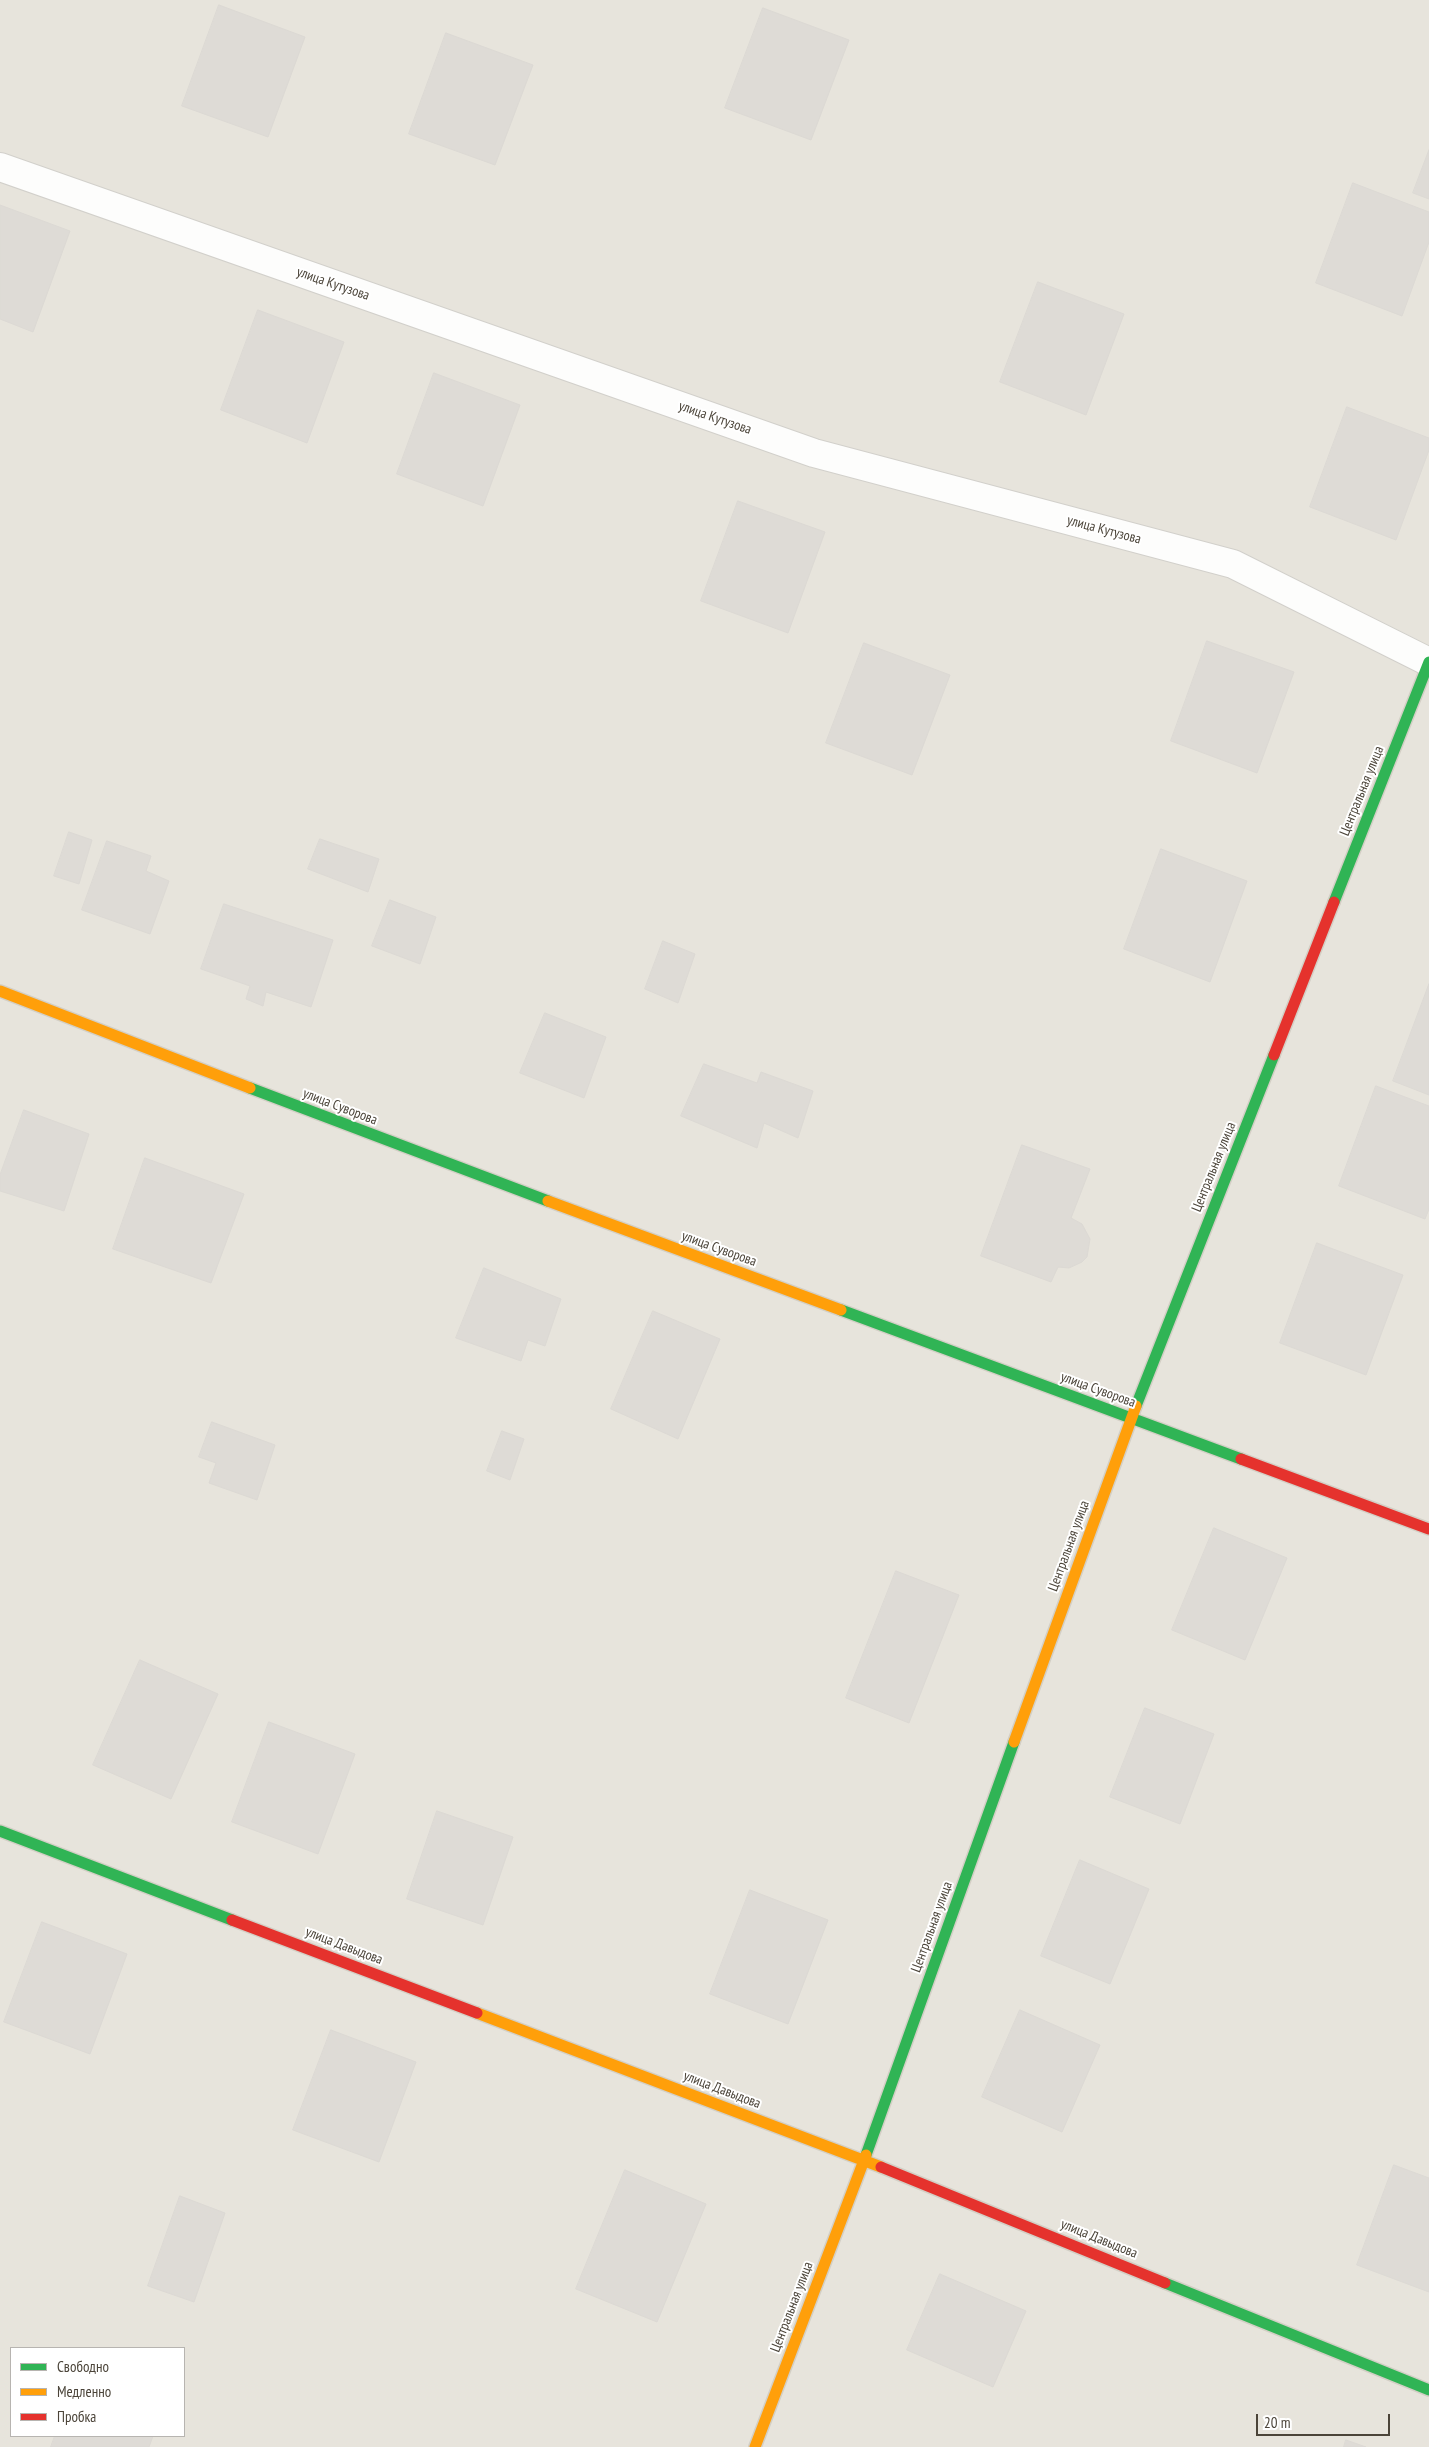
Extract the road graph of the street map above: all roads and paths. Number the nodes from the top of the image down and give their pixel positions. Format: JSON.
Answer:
{"nodes":[{"id":1,"x":0,"y":167,"type":"edge"},
{"id":2,"x":1429,"y":662,"type":"edge"},
{"id":3,"x":0,"y":991,"type":"edge"},
{"id":4,"x":1131,"y":1418,"type":"junction"},
{"id":5,"x":1429,"y":1529,"type":"edge"},
{"id":6,"x":0,"y":1831,"type":"edge"},
{"id":7,"x":864,"y":2160,"type":"junction"},
{"id":8,"x":1429,"y":2390,"type":"edge"},
{"id":9,"x":755,"y":2447,"type":"edge"}],
"edges":[{"from":1,"to":2,"type":"street","name":"улица Кутузова"},
{"from":2,"to":4,"type":"street","name":"Центральная улица"},
{"from":3,"to":4,"type":"street","name":"улица Суворова"},
{"from":4,"to":5,"type":"street","name":"улица Суворова"},
{"from":4,"to":7,"type":"street","name":"Центральная улица"},
{"from":6,"to":7,"type":"street","name":"улица Давыдова"},
{"from":7,"to":8,"type":"street","name":"улица Давыдова"},
{"from":7,"to":9,"type":"street","name":"Центральная улица"}]}
